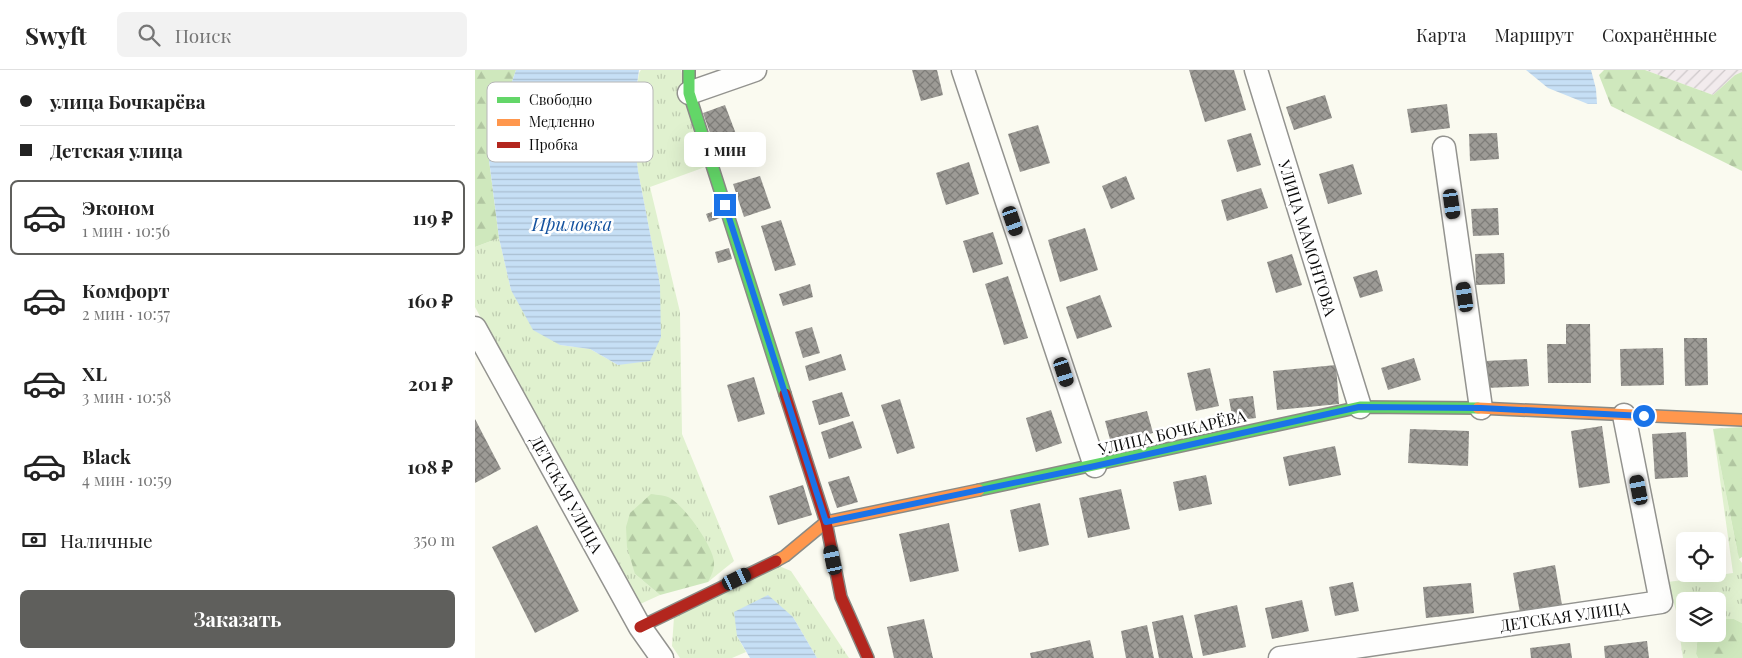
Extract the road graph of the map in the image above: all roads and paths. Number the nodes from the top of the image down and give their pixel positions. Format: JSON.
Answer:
{"nodes":[{"id":1,"x":689,"y":70,"type":"edge"},
{"id":2,"x":755,"y":70,"type":"edge"},
{"id":3,"x":963,"y":70,"type":"edge"},
{"id":4,"x":1256,"y":70,"type":"edge"},
{"id":5,"x":689,"y":93,"type":"junction"},
{"id":6,"x":1444,"y":148,"type":"dead end"},
{"id":7,"x":475,"y":328,"type":"edge"},
{"id":8,"x":1359,"y":407,"type":"junction"},
{"id":9,"x":1481,"y":408,"type":"junction"},
{"id":10,"x":1624,"y":415,"type":"junction"},
{"id":11,"x":1742,"y":420,"type":"edge"},
{"id":12,"x":1095,"y":466,"type":"junction"},
{"id":13,"x":826,"y":522,"type":"junction"},
{"id":14,"x":641,"y":626,"type":"junction"},
{"id":15,"x":662,"y":658,"type":"edge"},
{"id":16,"x":868,"y":658,"type":"edge"},
{"id":17,"x":1280,"y":658,"type":"edge"}],
"edges":[{"from":1,"to":5,"type":"street"},
{"from":2,"to":5,"type":"street"},
{"from":3,"to":12,"type":"street"},
{"from":4,"to":8,"type":"street","name":"УЛИЦА МАМОНТОВА"},
{"from":5,"to":13,"type":"street"},
{"from":6,"to":9,"type":"street"},
{"from":7,"to":14,"type":"street","name":"ДЕТСКАЯ УЛИЦА"},
{"from":8,"to":9,"type":"street","name":"УЛИЦА БОЧКАРЁВА"},
{"from":8,"to":12,"type":"street","name":"УЛИЦА БОЧКАРЁВА"},
{"from":9,"to":10,"type":"street","name":"УЛИЦА БОЧКАРЁВА"},
{"from":10,"to":11,"type":"street","name":"УЛИЦА БОЧКАРЁВА"},
{"from":10,"to":17,"type":"street","name":"ДЕТСКАЯ УЛИЦА"},
{"from":12,"to":13,"type":"street","name":"УЛИЦА БОЧКАРЁВА"},
{"from":13,"to":14,"type":"street","name":"УЛИЦА БОЧКАРЁВА"},
{"from":13,"to":16,"type":"street"},
{"from":14,"to":15,"type":"street","name":"ДЕТСКАЯ УЛИЦА"}]}
